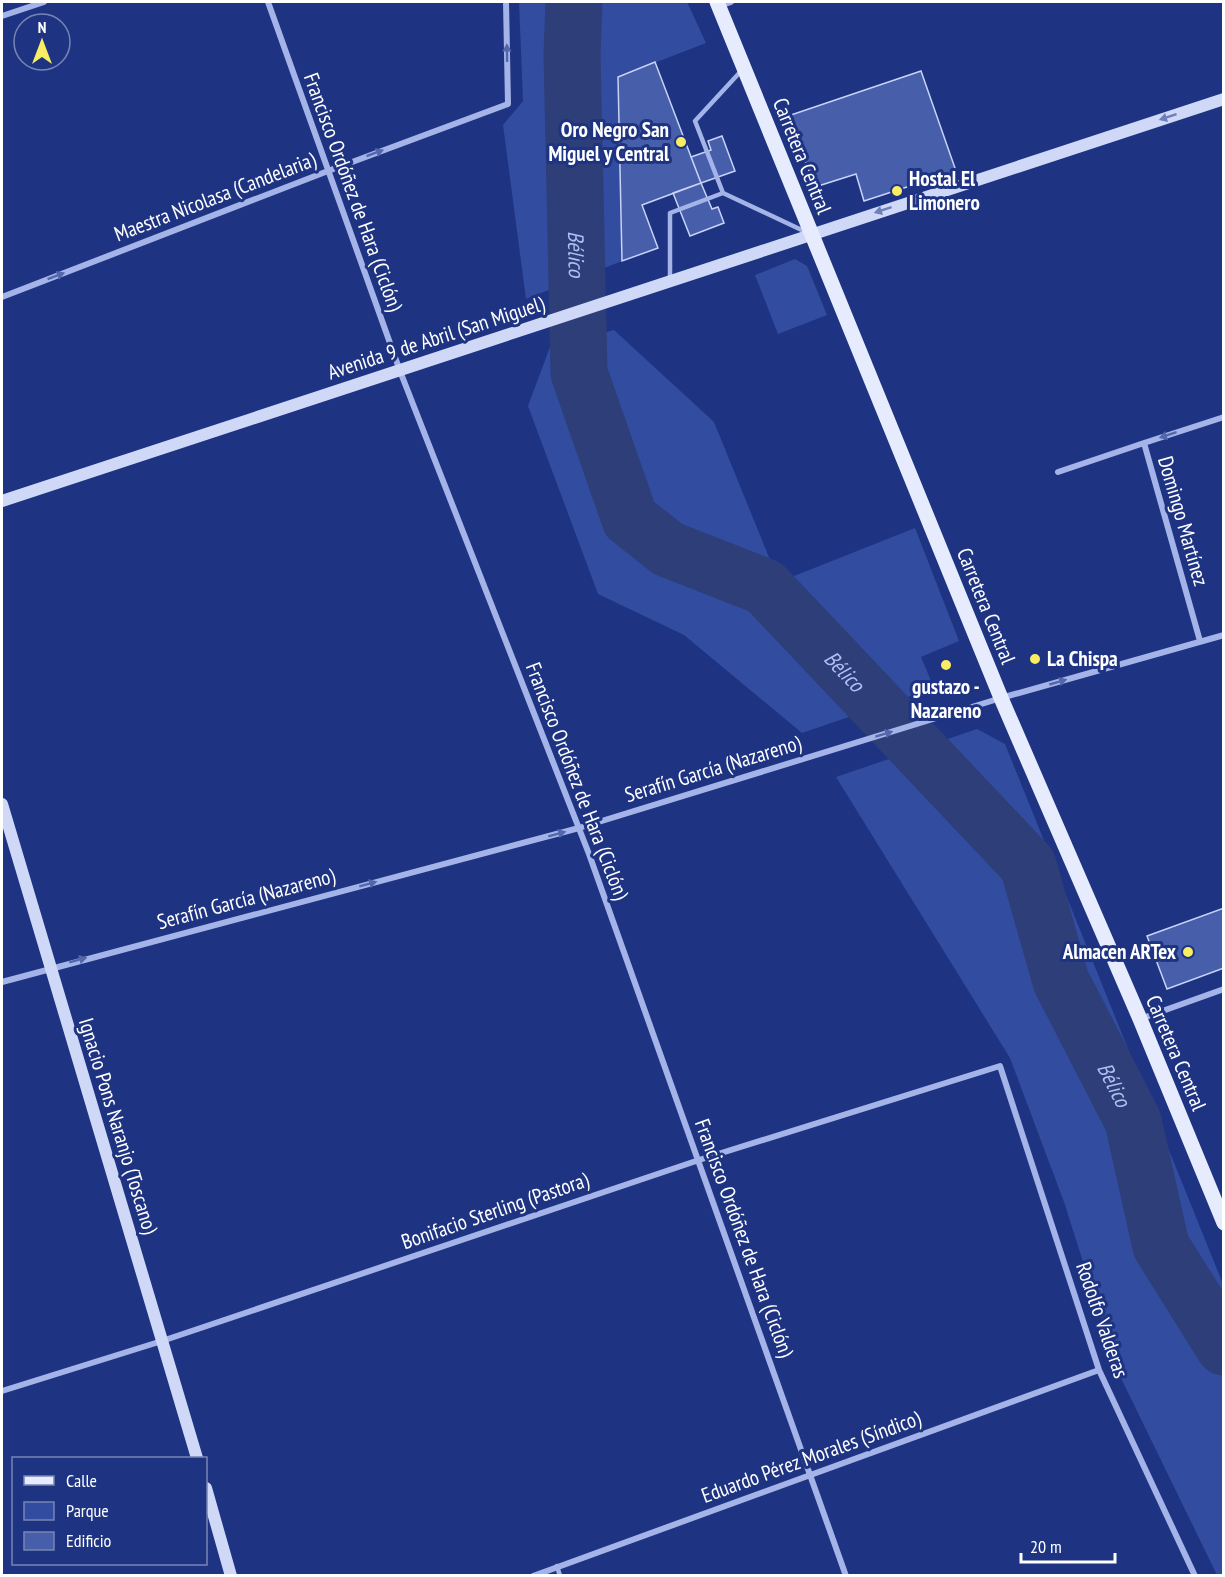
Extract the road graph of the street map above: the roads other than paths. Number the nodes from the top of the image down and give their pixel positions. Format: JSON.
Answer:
{"nodes":[{"id":1,"x":44,"y":2,"type":"edge"},
{"id":2,"x":268,"y":2,"type":"edge"},
{"id":3,"x":506,"y":2,"type":"edge"},
{"id":4,"x":722,"y":3,"type":"edge"},
{"id":5,"x":2,"y":16,"type":"edge"},
{"id":6,"x":744,"y":68,"type":"junction"},
{"id":7,"x":1224,"y":99,"type":"edge"},
{"id":8,"x":328,"y":171,"type":"junction"},
{"id":9,"x":723,"y":193,"type":"junction"},
{"id":10,"x":810,"y":234,"type":"junction"},
{"id":11,"x":670,"y":281,"type":"junction"},
{"id":12,"x":2,"y":297,"type":"edge"},
{"id":13,"x":400,"y":371,"type":"junction"},
{"id":14,"x":1224,"y":417,"type":"edge"},
{"id":15,"x":1144,"y":443,"type":"junction"},
{"id":16,"x":1058,"y":472,"type":"dead end"},
{"id":17,"x":2,"y":501,"type":"edge"},
{"id":18,"x":1224,"y":635,"type":"edge"},
{"id":19,"x":1200,"y":641,"type":"junction"},
{"id":20,"x":1001,"y":698,"type":"junction"},
{"id":21,"x":2,"y":804,"type":"edge"},
{"id":22,"x":579,"y":828,"type":"junction"},
{"id":23,"x":50,"y":967,"type":"junction"},
{"id":24,"x":2,"y":982,"type":"edge"},
{"id":25,"x":1224,"y":989,"type":"edge"},
{"id":26,"x":1140,"y":1019,"type":"junction"},
{"id":27,"x":1000,"y":1066,"type":"joint"},
{"id":28,"x":699,"y":1160,"type":"junction"},
{"id":29,"x":1224,"y":1223,"type":"edge"},
{"id":30,"x":162,"y":1341,"type":"junction"},
{"id":31,"x":1100,"y":1370,"type":"junction"},
{"id":32,"x":2,"y":1391,"type":"edge"},
{"id":33,"x":197,"y":1457,"type":"edge"},
{"id":34,"x":811,"y":1474,"type":"junction"},
{"id":35,"x":207,"y":1491,"type":"edge"},
{"id":36,"x":557,"y":1566,"type":"junction"},
{"id":37,"x":231,"y":1575,"type":"edge"},
{"id":38,"x":533,"y":1575,"type":"edge"},
{"id":39,"x":560,"y":1575,"type":"edge"},
{"id":40,"x":846,"y":1575,"type":"edge"},
{"id":41,"x":1195,"y":1575,"type":"edge"}],
"edges":[{"from":1,"to":5,"type":"street"},
{"from":2,"to":8,"type":"street","name":"Francisco Ordóñez de Hara (Ciclón)"},
{"from":8,"to":3,"type":"street","name":"Maestra Nicolasa (Candelaria)","one_way":true},
{"from":4,"to":6,"type":"main road","name":"Carretera Central"},
{"from":6,"to":9,"type":"lane"},
{"from":6,"to":10,"type":"main road","name":"Carretera Central"},
{"from":7,"to":10,"type":"street","name":"Avenida 9 de Abril (San Miguel)","one_way":true},
{"from":12,"to":8,"type":"street","name":"Maestra Nicolasa (Candelaria)","one_way":true},
{"from":8,"to":13,"type":"street","name":"Francisco Ordóñez de Hara (Ciclón)"},
{"from":9,"to":10,"type":"lane"},
{"from":9,"to":11,"type":"lane"},
{"from":10,"to":11,"type":"street","name":"Avenida 9 de Abril (San Miguel)"},
{"from":10,"to":20,"type":"main road","name":"Carretera Central"},
{"from":11,"to":13,"type":"street","name":"Avenida 9 de Abril (San Miguel)"},
{"from":13,"to":17,"type":"street","name":"Avenida 9 de Abril (San Miguel)"},
{"from":13,"to":22,"type":"street","name":"Francisco Ordóñez de Hara (Ciclón)"},
{"from":14,"to":15,"type":"street","name":"Domingo Martínez","one_way":true},
{"from":15,"to":16,"type":"street","name":"Domingo Martínez"},
{"from":15,"to":19,"type":"street","name":"Domingo Martínez"},
{"from":18,"to":19,"type":"street","name":"Serafín García (Nazareno)"},
{"from":20,"to":19,"type":"street","name":"Serafín García (Nazareno)","one_way":true},
{"from":22,"to":20,"type":"street","name":"Serafín García (Nazareno)","one_way":true},
{"from":20,"to":26,"type":"main road","name":"Carretera Central"},
{"from":21,"to":23,"type":"street","name":"Ignacio Pons Naranjo (Toscano)"},
{"from":23,"to":22,"type":"street","name":"Serafín García (Nazareno)","one_way":true},
{"from":22,"to":28,"type":"street","name":"Francisco Ordóñez de Hara (Ciclón)"},
{"from":23,"to":24,"type":"street","name":"Serafín García (Nazareno)"},
{"from":23,"to":30,"type":"street","name":"Ignacio Pons Naranjo (Toscano)"},
{"from":25,"to":26,"type":"street"},
{"from":26,"to":29,"type":"main road","name":"Carretera Central"},
{"from":27,"to":28,"type":"street","name":"Bonifacio Sterling (Pastora)"},
{"from":27,"to":31,"type":"street","name":"Rodolfo Valderas"},
{"from":28,"to":30,"type":"street","name":"Bonifacio Sterling (Pastora)"},
{"from":28,"to":34,"type":"street","name":"Francisco Ordóñez de Hara (Ciclón)"},
{"from":30,"to":32,"type":"street","name":"Bonifacio Sterling (Pastora)"},
{"from":30,"to":33,"type":"street","name":"Ignacio Pons Naranjo (Toscano)"},
{"from":31,"to":34,"type":"street","name":"Eduardo Pérez Morales (Síndico)"},
{"from":31,"to":41,"type":"street","name":"Rodolfo Valderas"},
{"from":34,"to":36,"type":"street","name":"Eduardo Pérez Morales (Síndico)"},
{"from":34,"to":40,"type":"street","name":"Francisco Ordóñez de Hara (Ciclón)"},
{"from":35,"to":37,"type":"street"},
{"from":36,"to":38,"type":"street","name":"Eduardo Pérez Morales (Síndico)"},
{"from":36,"to":39,"type":"lane"}]}
